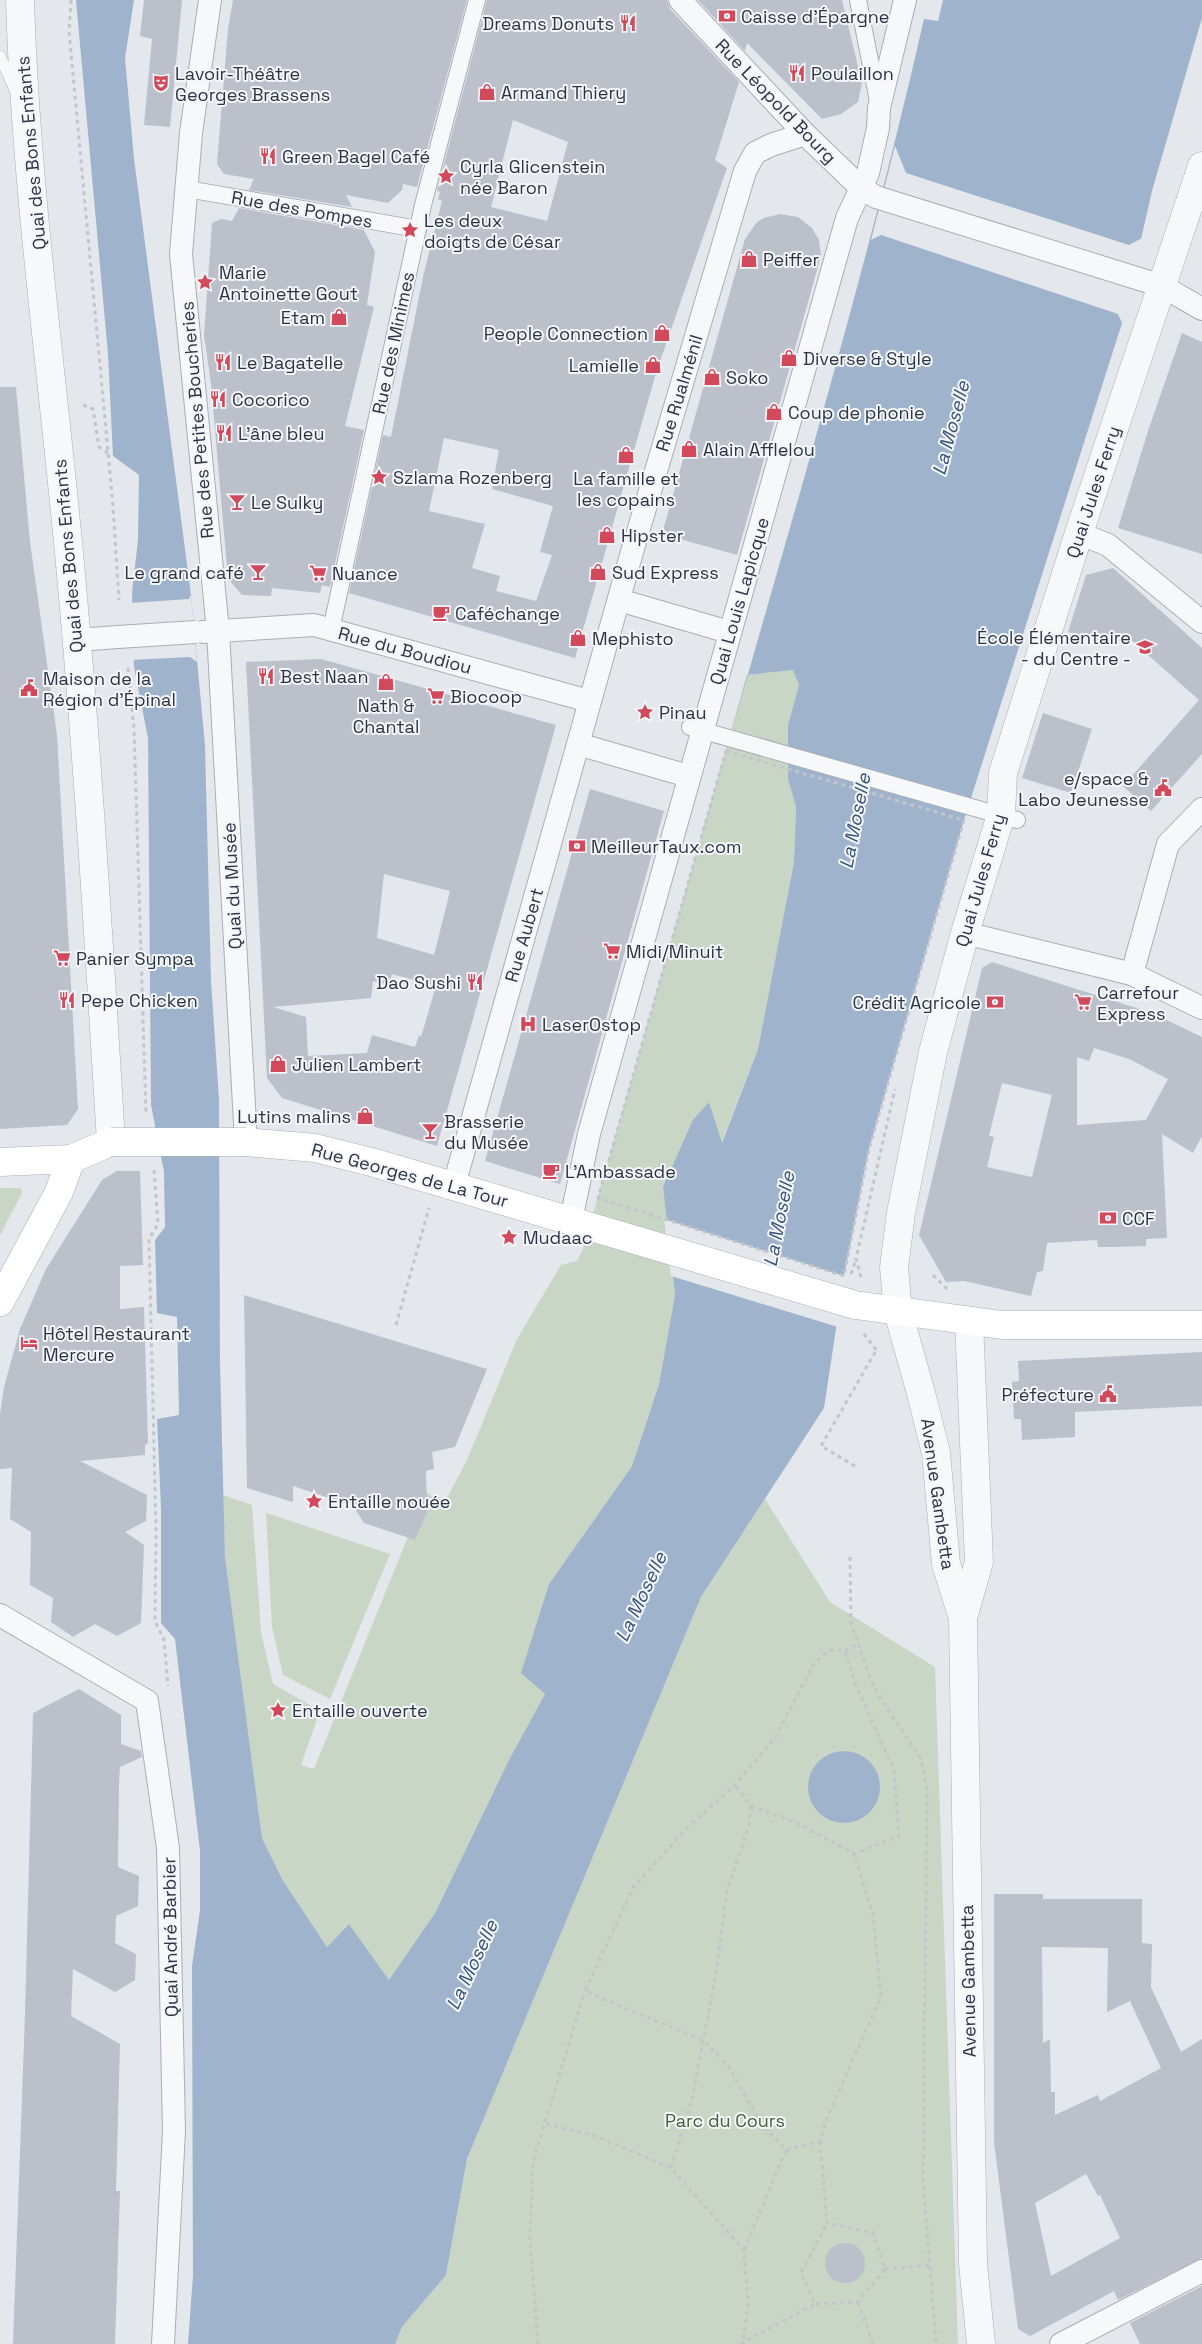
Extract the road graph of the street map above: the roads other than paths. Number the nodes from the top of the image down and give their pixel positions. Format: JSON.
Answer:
{"nodes":[{"id":1,"x":20,"y":0,"type":"edge"},
{"id":2,"x":210,"y":0,"type":"edge"},
{"id":3,"x":477,"y":0,"type":"edge"},
{"id":4,"x":680,"y":0,"type":"edge"},
{"id":5,"x":858,"y":0,"type":"edge"},
{"id":6,"x":905,"y":0,"type":"edge"},
{"id":7,"x":0,"y":56,"type":"edge"},
{"id":8,"x":879,"y":108,"type":"junction"},
{"id":9,"x":25,"y":113,"type":"junction"},
{"id":10,"x":805,"y":134,"type":"junction"},
{"id":11,"x":1202,"y":166,"type":"edge"},
{"id":12,"x":187,"y":189,"type":"junction"},
{"id":13,"x":869,"y":192,"type":"junction"},
{"id":14,"x":418,"y":229,"type":"junction"},
{"id":15,"x":1162,"y":286,"type":"junction"},
{"id":16,"x":1202,"y":309,"type":"edge"},
{"id":17,"x":1078,"y":533,"type":"junction"},
{"id":18,"x":619,"y":600,"type":"junction"},
{"id":19,"x":1202,"y":622,"type":"edge"},
{"id":20,"x":331,"y":630,"type":"junction"},
{"id":21,"x":207,"y":632,"type":"junction"},
{"id":22,"x":729,"y":632,"type":"junction"},
{"id":23,"x":77,"y":640,"type":"junction"},
{"id":24,"x":591,"y":694,"type":"junction"},
{"id":25,"x":696,"y":729,"type":"junction"},
{"id":26,"x":578,"y":744,"type":"junction"},
{"id":27,"x":688,"y":776,"type":"junction"},
{"id":28,"x":1202,"y":809,"type":"edge"},
{"id":29,"x":1009,"y":817,"type":"junction"},
{"id":30,"x":965,"y":932,"type":"junction"},
{"id":31,"x":1132,"y":974,"type":"junction"},
{"id":32,"x":1202,"y":1008,"type":"edge"},
{"id":33,"x":111,"y":1142,"type":"junction"},
{"id":34,"x":246,"y":1142,"type":"junction"},
{"id":35,"x":71,"y":1159,"type":"junction"},
{"id":36,"x":0,"y":1162,"type":"edge"},
{"id":37,"x":445,"y":1182,"type":"junction"},
{"id":38,"x":571,"y":1220,"type":"junction"},
{"id":39,"x":0,"y":1302,"type":"edge"},
{"id":40,"x":898,"y":1312,"type":"junction"},
{"id":41,"x":969,"y":1322,"type":"junction"},
{"id":42,"x":1202,"y":1325,"type":"edge"},
{"id":43,"x":0,"y":1615,"type":"edge"},
{"id":44,"x":963,"y":1618,"type":"junction"},
{"id":45,"x":1202,"y":2271,"type":"edge"},
{"id":46,"x":163,"y":2344,"type":"edge"},
{"id":47,"x":981,"y":2344,"type":"edge"},
{"id":48,"x":1061,"y":2344,"type":"edge"}],
"edges":[{"from":1,"to":9,"type":"street","name":"Quai des Bons Enfants"},
{"from":2,"to":12,"type":"street","name":"Rue des Petites Boucheries"},
{"from":3,"to":14,"type":"street","name":"Rue des Minimes"},
{"from":4,"to":10,"type":"street","name":"Rue Léopold Bourg"},
{"from":5,"to":8,"type":"street"},
{"from":6,"to":8,"type":"street","name":"Quai Louis Lapicque"},
{"from":7,"to":9,"type":"lane"},
{"from":8,"to":13,"type":"street","name":"Quai Louis Lapicque"},
{"from":9,"to":23,"type":"street","name":"Quai des Bons Enfants"},
{"from":10,"to":13,"type":"street","name":"Rue Léopold Bourg"},
{"from":10,"to":18,"type":"street","name":"Rue Rualménil"},
{"from":11,"to":15,"type":"street","name":"Quai Jules Ferry"},
{"from":12,"to":14,"type":"street","name":"Rue des Pompes"},
{"from":12,"to":21,"type":"street","name":"Rue des Petites Boucheries"},
{"from":13,"to":15,"type":"street"},
{"from":13,"to":22,"type":"street","name":"Quai Louis Lapicque"},
{"from":14,"to":20,"type":"street","name":"Rue des Minimes"},
{"from":15,"to":16,"type":"street"},
{"from":15,"to":17,"type":"street","name":"Quai Jules Ferry"},
{"from":17,"to":19,"type":"street"},
{"from":17,"to":29,"type":"street","name":"Quai Jules Ferry"},
{"from":18,"to":22,"type":"street"},
{"from":18,"to":24,"type":"street","name":"Rue Rualménil"},
{"from":20,"to":21,"type":"street","name":"Rue du Boudiou"},
{"from":20,"to":24,"type":"street","name":"Rue du Boudiou"},
{"from":21,"to":23,"type":"street","name":"Rue du Boudiou","bridge":true},
{"from":21,"to":34,"type":"street","name":"Quai du Musée"},
{"from":22,"to":25,"type":"street","name":"Quai Louis Lapicque"},
{"from":23,"to":33,"type":"street","name":"Quai des Bons Enfants"},
{"from":24,"to":26,"type":"street","name":"Rue Aubert"},
{"from":25,"to":27,"type":"street","name":"Quai Louis Lapicque"},
{"from":25,"to":29,"type":"street"},
{"from":26,"to":27,"type":"street"},
{"from":26,"to":37,"type":"street","name":"Rue Aubert"},
{"from":27,"to":38,"type":"street","name":"Quai Louis Lapicque"},
{"from":28,"to":31,"type":"street"},
{"from":29,"to":30,"type":"street","name":"Quai Jules Ferry"},
{"from":30,"to":31,"type":"street"},
{"from":30,"to":40,"type":"street","name":"Quai Jules Ferry"},
{"from":31,"to":32,"type":"street"},
{"from":33,"to":34,"type":"main road","name":"Rue Georges de La Tour","bridge":true},
{"from":33,"to":35,"type":"main road"},
{"from":34,"to":37,"type":"main road","name":"Rue Georges de La Tour"},
{"from":35,"to":36,"type":"main road"},
{"from":35,"to":39,"type":"main road"},
{"from":37,"to":38,"type":"main road","name":"Rue Georges de La Tour"},
{"from":38,"to":40,"type":"main road","name":"Rue Georges de La Tour"},
{"from":40,"to":41,"type":"main road","name":"Rue Georges de La Tour"},
{"from":40,"to":44,"type":"street","name":"Avenue Gambetta"},
{"from":41,"to":42,"type":"main road","name":"Rue Georges de La Tour"},
{"from":41,"to":44,"type":"street","name":"Avenue Gambetta"},
{"from":43,"to":46,"type":"street","name":"Quai André Barbier"},
{"from":44,"to":47,"type":"street","name":"Avenue Gambetta"},
{"from":45,"to":48,"type":"street"}]}
